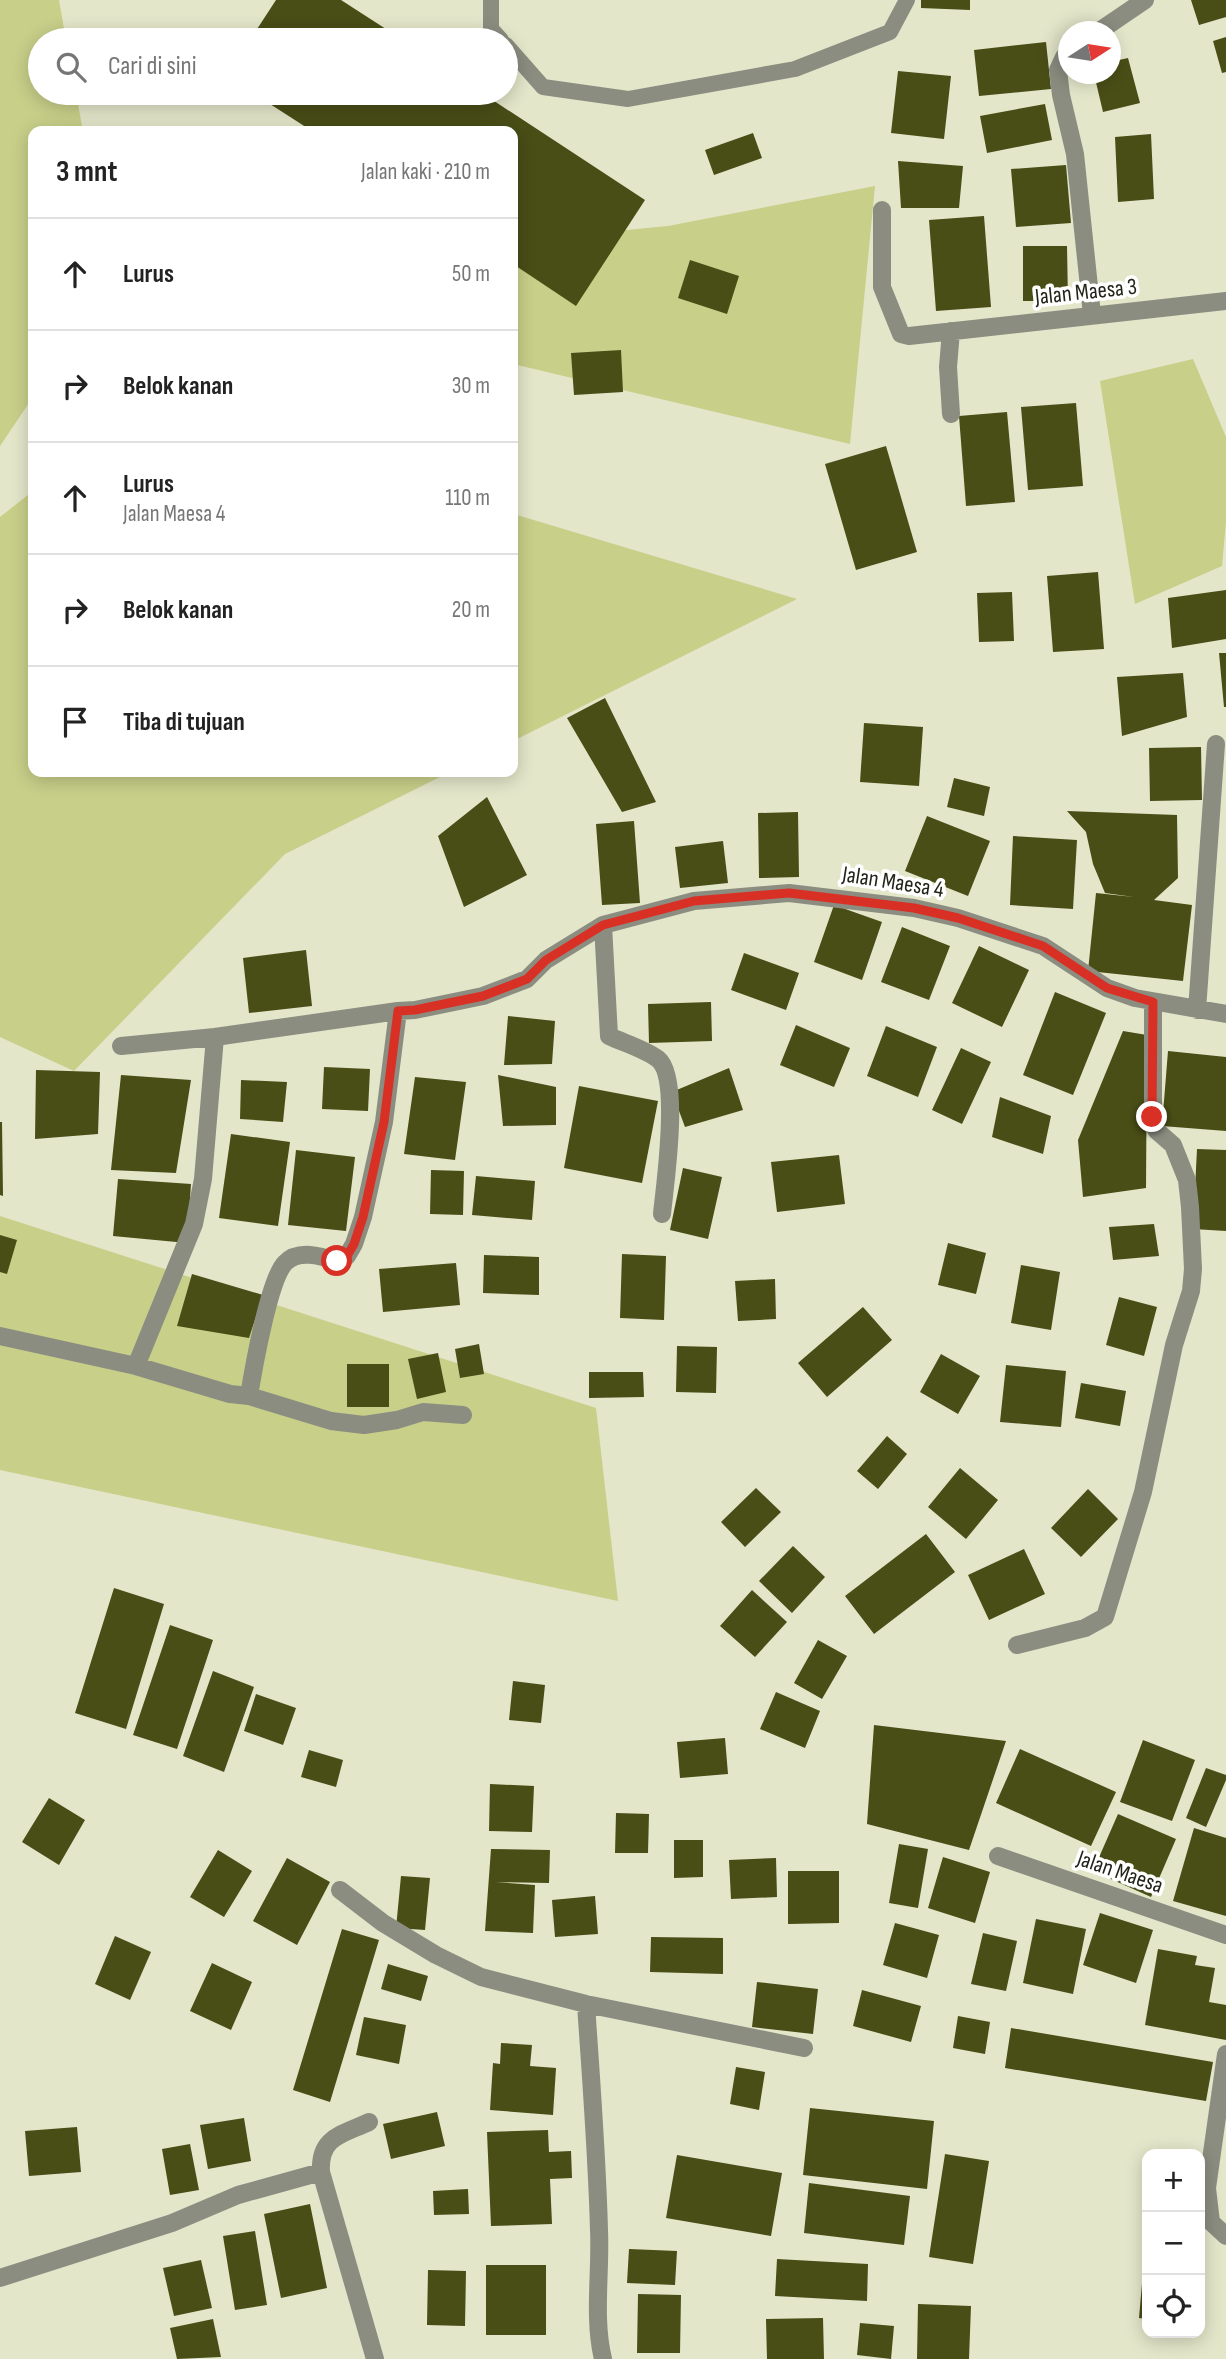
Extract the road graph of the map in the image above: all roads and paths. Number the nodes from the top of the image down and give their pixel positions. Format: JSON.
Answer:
{"nodes":[{"id":1,"x":491,"y":0,"type":"edge"},
{"id":2,"x":907,"y":0,"type":"edge"},
{"id":3,"x":1145,"y":0,"type":"edge"},
{"id":4,"x":1114,"y":21,"type":"edge"},
{"id":5,"x":491,"y":28,"type":"edge"},
{"id":6,"x":518,"y":59,"type":"edge"},
{"id":7,"x":1060,"y":84,"type":"edge"},
{"id":8,"x":882,"y":210,"type":"dead end"},
{"id":9,"x":1226,"y":301,"type":"edge"},
{"id":10,"x":1093,"y":315,"type":"junction"},
{"id":11,"x":951,"y":331,"type":"junction"},
{"id":12,"x":951,"y":414,"type":"dead end"},
{"id":13,"x":1216,"y":744,"type":"dead end"},
{"id":14,"x":603,"y":925,"type":"junction"},
{"id":15,"x":1153,"y":1002,"type":"junction"},
{"id":16,"x":1197,"y":1010,"type":"junction"},
{"id":17,"x":398,"y":1011,"type":"junction"},
{"id":18,"x":1226,"y":1014,"type":"edge"},
{"id":19,"x":215,"y":1037,"type":"junction"},
{"id":20,"x":121,"y":1046,"type":"dead end"},
{"id":21,"x":662,"y":1214,"type":"dead end"},
{"id":22,"x":0,"y":1336,"type":"edge"},
{"id":23,"x":136,"y":1366,"type":"junction"},
{"id":24,"x":249,"y":1396,"type":"junction"},
{"id":25,"x":463,"y":1415,"type":"dead end"},
{"id":26,"x":1017,"y":1645,"type":"dead end"},
{"id":27,"x":998,"y":1856,"type":"dead end"},
{"id":28,"x":340,"y":1890,"type":"dead end"},
{"id":29,"x":1226,"y":1935,"type":"edge"},
{"id":30,"x":586,"y":2004,"type":"junction"},
{"id":31,"x":804,"y":2049,"type":"dead end"},
{"id":32,"x":1226,"y":2054,"type":"edge"},
{"id":33,"x":369,"y":2122,"type":"dead end"},
{"id":34,"x":321,"y":2172,"type":"junction"},
{"id":35,"x":1226,"y":2236,"type":"edge"},
{"id":36,"x":0,"y":2278,"type":"edge"},
{"id":37,"x":375,"y":2359,"type":"edge"},
{"id":38,"x":603,"y":2359,"type":"edge"}],
"edges":[{"from":1,"to":5,"type":"lane"},
{"from":2,"to":6,"type":"lane"},
{"from":3,"to":4,"type":"street"},
{"from":7,"to":10,"type":"street"},
{"from":8,"to":11,"type":"street","name":"Jalan Maesa 3"},
{"from":9,"to":10,"type":"street","name":"Jalan Maesa 3"},
{"from":10,"to":11,"type":"street","name":"Jalan Maesa 3"},
{"from":11,"to":12,"type":"street"},
{"from":13,"to":16,"type":"street"},
{"from":14,"to":15,"type":"street","name":"Jalan Maesa 4"},
{"from":14,"to":17,"type":"street","name":"Jalan Maesa 4"},
{"from":14,"to":21,"type":"street"},
{"from":15,"to":16,"type":"street","name":"Jalan Maesa 4"},
{"from":15,"to":26,"type":"street"},
{"from":16,"to":18,"type":"street","name":"Jalan Maesa 4"},
{"from":17,"to":19,"type":"street","name":"Jalan Maesa 4"},
{"from":17,"to":24,"type":"street"},
{"from":19,"to":20,"type":"street","name":"Jalan Maesa 4"},
{"from":19,"to":23,"type":"street"},
{"from":22,"to":23,"type":"street"},
{"from":23,"to":24,"type":"street"},
{"from":24,"to":25,"type":"street"},
{"from":27,"to":29,"type":"street","name":"Jalan Maesa"},
{"from":28,"to":30,"type":"street"},
{"from":30,"to":31,"type":"street"},
{"from":30,"to":38,"type":"street"},
{"from":32,"to":35,"type":"street"},
{"from":33,"to":34,"type":"street"},
{"from":34,"to":36,"type":"street"},
{"from":34,"to":37,"type":"street"}]}
